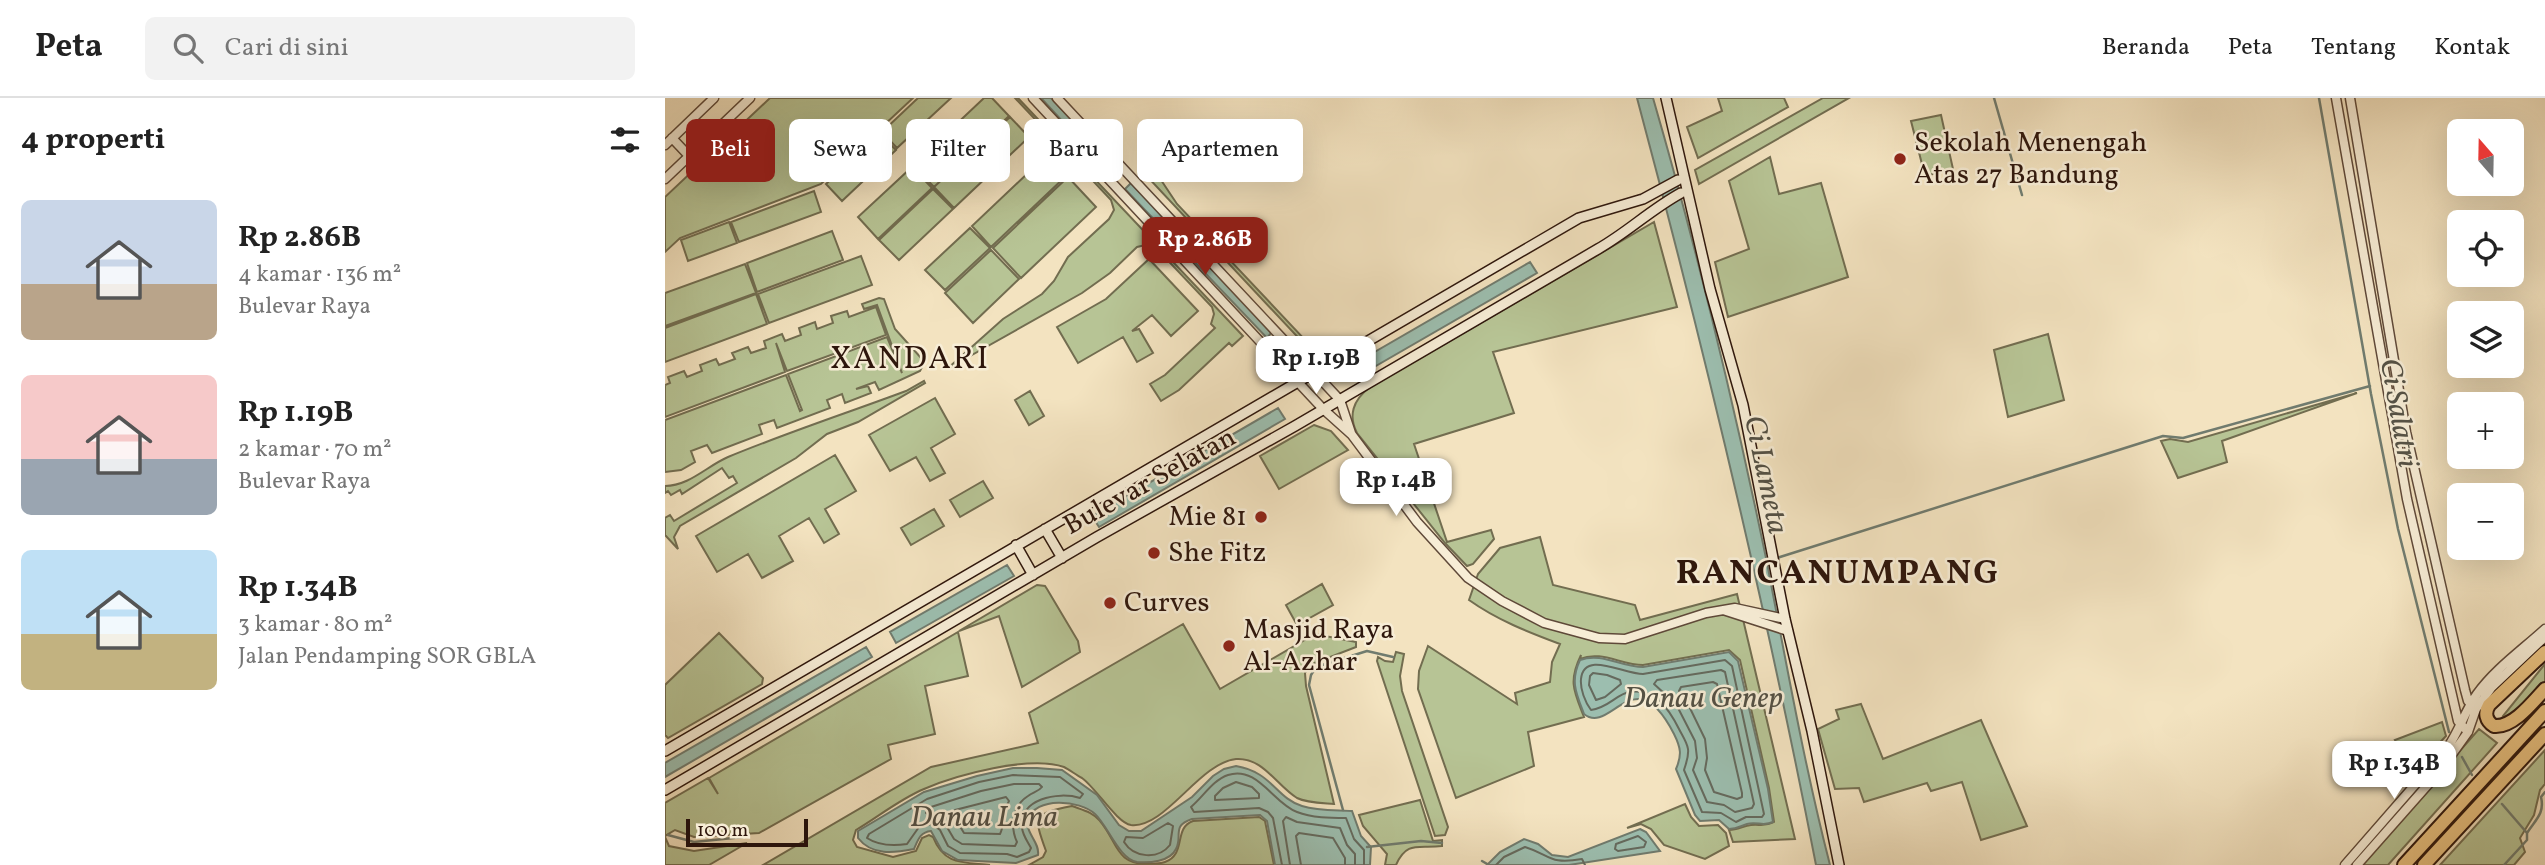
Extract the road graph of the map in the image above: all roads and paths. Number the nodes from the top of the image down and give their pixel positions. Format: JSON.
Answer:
{"nodes":[{"id":1,"x":714,"y":98,"type":"edge"},
{"id":2,"x":750,"y":98,"type":"edge"},
{"id":3,"x":1033,"y":98,"type":"edge"},
{"id":4,"x":1057,"y":98,"type":"edge"},
{"id":5,"x":1666,"y":98,"type":"edge"},
{"id":6,"x":2336,"y":98,"type":"edge"},
{"id":7,"x":2350,"y":98,"type":"edge"},
{"id":8,"x":728,"y":119,"type":"edge"},
{"id":9,"x":672,"y":138,"type":"junction"},
{"id":10,"x":665,"y":145,"type":"edge"},
{"id":11,"x":686,"y":153,"type":"edge"},
{"id":12,"x":686,"y":159,"type":"edge"},
{"id":13,"x":665,"y":178,"type":"edge"},
{"id":14,"x":1678,"y":180,"type":"dead end"},
{"id":15,"x":1681,"y":193,"type":"dead end"},
{"id":16,"x":1315,"y":372,"type":"junction"},
{"id":17,"x":1299,"y":382,"type":"junction"},
{"id":18,"x":1340,"y":400,"type":"junction"},
{"id":19,"x":1323,"y":410,"type":"junction"},
{"id":20,"x":1352,"y":435,"type":"junction"},
{"id":21,"x":1045,"y":529,"type":"junction"},
{"id":22,"x":1016,"y":545,"type":"junction"},
{"id":23,"x":1062,"y":558,"type":"junction"},
{"id":24,"x":1033,"y":575,"type":"junction"},
{"id":25,"x":1783,"y":624,"type":"junction"},
{"id":26,"x":2545,"y":629,"type":"edge"},
{"id":27,"x":2545,"y":637,"type":"edge"},
{"id":28,"x":2545,"y":652,"type":"edge"},
{"id":29,"x":2463,"y":681,"type":"junction"},
{"id":30,"x":2484,"y":685,"type":"junction"},
{"id":31,"x":2545,"y":689,"type":"edge"},
{"id":32,"x":2473,"y":707,"type":"junction"},
{"id":33,"x":2545,"y":711,"type":"edge"},
{"id":34,"x":2465,"y":730,"type":"junction"},
{"id":35,"x":2545,"y":734,"type":"edge"},
{"id":36,"x":665,"y":751,"type":"edge"},
{"id":37,"x":665,"y":789,"type":"edge"},
{"id":38,"x":1839,"y":865,"type":"edge"},
{"id":39,"x":2345,"y":865,"type":"edge"},
{"id":40,"x":2357,"y":865,"type":"edge"},
{"id":41,"x":2405,"y":865,"type":"edge"},
{"id":42,"x":2424,"y":865,"type":"edge"}],
"edges":[{"from":1,"to":9,"type":"street"},
{"from":2,"to":8,"type":"street"},
{"from":3,"to":17,"type":"street"},
{"from":4,"to":16,"type":"street"},
{"from":5,"to":25,"type":"main road"},
{"from":6,"to":34,"type":"street"},
{"from":7,"to":29,"type":"street"},
{"from":9,"to":10,"type":"street"},
{"from":9,"to":11,"type":"street"},
{"from":12,"to":13,"type":"street"},
{"from":14,"to":16,"type":"main road","name":"Bulevar Selatan"},
{"from":15,"to":18,"type":"main road","name":"Bulevar Selatan"},
{"from":16,"to":17,"type":"main road","name":"Bulevar Selatan"},
{"from":16,"to":18,"type":"street"},
{"from":17,"to":19,"type":"street"},
{"from":17,"to":21,"type":"main road","name":"Bulevar Selatan"},
{"from":18,"to":19,"type":"main road","name":"Bulevar Selatan"},
{"from":18,"to":20,"type":"street"},
{"from":19,"to":20,"type":"street"},
{"from":19,"to":23,"type":"main road","name":"Bulevar Selatan"},
{"from":20,"to":25,"type":"street"},
{"from":21,"to":22,"type":"main road","name":"Bulevar Selatan"},
{"from":21,"to":23,"type":"main road"},
{"from":22,"to":24,"type":"main road"},
{"from":22,"to":36,"type":"main road","name":"Bulevar Selatan"},
{"from":23,"to":24,"type":"main road","name":"Bulevar Selatan"},
{"from":24,"to":37,"type":"main road","name":"Bulevar Selatan"},
{"from":25,"to":38,"type":"main road"},
{"from":26,"to":30,"type":"street"},
{"from":27,"to":32,"type":"street"},
{"from":28,"to":31,"type":"highway"},
{"from":29,"to":30,"type":"street"},
{"from":29,"to":32,"type":"street"},
{"from":30,"to":32,"type":"street"},
{"from":32,"to":34,"type":"street"},
{"from":33,"to":41,"type":"highway"},
{"from":34,"to":39,"type":"street"},
{"from":34,"to":40,"type":"street"},
{"from":35,"to":42,"type":"highway"}]}
